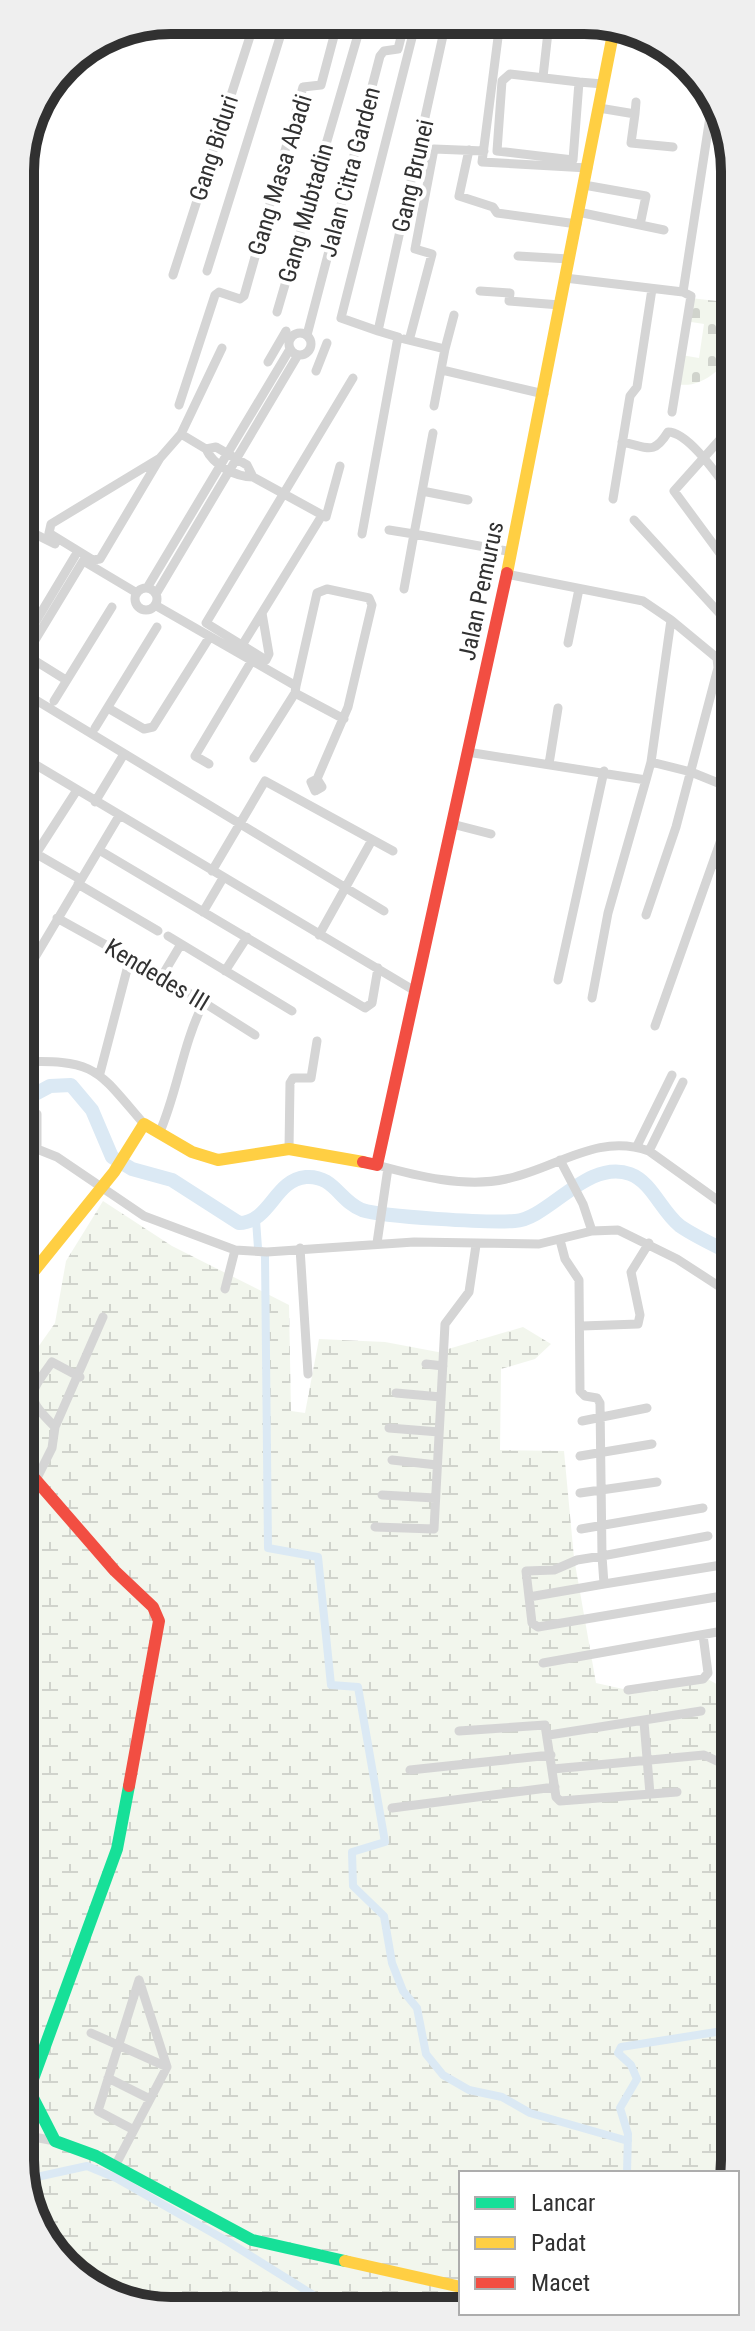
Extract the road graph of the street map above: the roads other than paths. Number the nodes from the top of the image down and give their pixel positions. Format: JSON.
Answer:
{"nodes":[{"id":1,"x":251,"y":34,"type":"edge"},
{"id":2,"x":281,"y":34,"type":"edge"},
{"id":3,"x":335,"y":34,"type":"edge"},
{"id":4,"x":358,"y":34,"type":"edge"},
{"id":5,"x":402,"y":34,"type":"edge"},
{"id":6,"x":413,"y":34,"type":"edge"},
{"id":7,"x":443,"y":34,"type":"edge"},
{"id":8,"x":499,"y":34,"type":"edge"},
{"id":9,"x":548,"y":34,"type":"edge"},
{"id":10,"x":612,"y":38,"type":"edge"},
{"id":11,"x":543,"y":77,"type":"junction"},
{"id":12,"x":579,"y":82,"type":"junction"},
{"id":13,"x":603,"y":84,"type":"junction"},
{"id":14,"x":636,"y":102,"type":"dead end"},
{"id":15,"x":599,"y":108,"type":"junction"},
{"id":16,"x":635,"y":114,"type":"junction"},
{"id":17,"x":710,"y":118,"type":"edge"},
{"id":18,"x":673,"y":147,"type":"dead end"},
{"id":19,"x":469,"y":150,"type":"junction"},
{"id":20,"x":484,"y":151,"type":"junction"},
{"id":21,"x":573,"y":160,"type":"junction"},
{"id":22,"x":589,"y":165,"type":"junction"},
{"id":23,"x":584,"y":185,"type":"junction"},
{"id":24,"x":578,"y":218,"type":"junction"},
{"id":25,"x":640,"y":225,"type":"junction"},
{"id":26,"x":664,"y":230,"type":"dead end"},
{"id":27,"x":518,"y":256,"type":"dead end"},
{"id":28,"x":569,"y":259,"type":"junction"},
{"id":29,"x":207,"y":271,"type":"dead end"},
{"id":30,"x":173,"y":275,"type":"dead end"},
{"id":31,"x":565,"y":278,"type":"junction"},
{"id":32,"x":652,"y":289,"type":"junction"},
{"id":33,"x":480,"y":291,"type":"dead end"},
{"id":34,"x":683,"y":292,"type":"junction"},
{"id":35,"x":560,"y":305,"type":"junction"},
{"id":36,"x":277,"y":312,"type":"dead end"},
{"id":37,"x":454,"y":315,"type":"dead end"},
{"id":38,"x":378,"y":331,"type":"junction"},
{"id":39,"x":307,"y":335,"type":"junction"},
{"id":40,"x":397,"y":337,"type":"junction"},
{"id":41,"x":410,"y":337,"type":"dead end"},
{"id":42,"x":293,"y":344,"type":"junction"},
{"id":43,"x":222,"y":348,"type":"dead end"},
{"id":44,"x":445,"y":349,"type":"junction"},
{"id":45,"x":268,"y":362,"type":"dead end"},
{"id":46,"x":442,"y":370,"type":"junction"},
{"id":47,"x":353,"y":378,"type":"dead end"},
{"id":48,"x":544,"y":394,"type":"junction"},
{"id":49,"x":179,"y":405,"type":"dead end"},
{"id":50,"x":434,"y":406,"type":"dead end"},
{"id":51,"x":672,"y":412,"type":"dead end"},
{"id":52,"x":433,"y":433,"type":"dead end"},
{"id":53,"x":181,"y":434,"type":"junction"},
{"id":54,"x":721,"y":438,"type":"edge"},
{"id":55,"x":622,"y":442,"type":"junction"},
{"id":56,"x":206,"y":449,"type":"junction"},
{"id":57,"x":232,"y":456,"type":"junction"},
{"id":58,"x":160,"y":458,"type":"junction"},
{"id":59,"x":702,"y":458,"type":"junction"},
{"id":60,"x":340,"y":466,"type":"dead end"},
{"id":61,"x":225,"y":468,"type":"junction"},
{"id":62,"x":253,"y":477,"type":"junction"},
{"id":63,"x":721,"y":481,"type":"edge"},
{"id":64,"x":422,"y":491,"type":"junction"},
{"id":65,"x":283,"y":495,"type":"junction"},
{"id":66,"x":613,"y":499,"type":"dead end"},
{"id":67,"x":468,"y":500,"type":"dead end"},
{"id":68,"x":322,"y":518,"type":"junction"},
{"id":69,"x":634,"y":520,"type":"dead end"},
{"id":70,"x":389,"y":530,"type":"dead end"},
{"id":71,"x":34,"y":532,"type":"edge"},
{"id":72,"x":362,"y":534,"type":"dead end"},
{"id":73,"x":414,"y":534,"type":"junction"},
{"id":74,"x":512,"y":552,"type":"junction"},
{"id":75,"x":721,"y":555,"type":"edge"},
{"id":76,"x":79,"y":558,"type":"junction"},
{"id":77,"x":506,"y":574,"type":"junction"},
{"id":78,"x":404,"y":589,"type":"dead end"},
{"id":79,"x":579,"y":589,"type":"junction"},
{"id":80,"x":137,"y":593,"type":"junction"},
{"id":81,"x":153,"y":596,"type":"junction"},
{"id":82,"x":112,"y":607,"type":"dead end"},
{"id":83,"x":262,"y":613,"type":"junction"},
{"id":84,"x":721,"y":618,"type":"edge"},
{"id":85,"x":671,"y":620,"type":"junction"},
{"id":86,"x":157,"y":627,"type":"dead end"},
{"id":87,"x":34,"y":633,"type":"edge"},
{"id":88,"x":209,"y":638,"type":"junction"},
{"id":89,"x":568,"y":643,"type":"dead end"},
{"id":90,"x":241,"y":647,"type":"junction"},
{"id":91,"x":721,"y":651,"type":"edge"},
{"id":92,"x":34,"y":658,"type":"edge"},
{"id":93,"x":717,"y":658,"type":"junction"},
{"id":94,"x":251,"y":662,"type":"junction"},
{"id":95,"x":66,"y":680,"type":"junction"},
{"id":96,"x":296,"y":690,"type":"junction"},
{"id":97,"x":34,"y":699,"type":"edge"},
{"id":98,"x":54,"y":701,"type":"dead end"},
{"id":99,"x":108,"y":708,"type":"junction"},
{"id":100,"x":558,"y":708,"type":"dead end"},
{"id":101,"x":344,"y":719,"type":"junction"},
{"id":102,"x":95,"y":728,"type":"dead end"},
{"id":103,"x":467,"y":752,"type":"junction"},
{"id":104,"x":124,"y":754,"type":"junction"},
{"id":105,"x":254,"y":758,"type":"dead end"},
{"id":106,"x":651,"y":762,"type":"junction"},
{"id":107,"x":34,"y":764,"type":"edge"},
{"id":108,"x":209,"y":764,"type":"dead end"},
{"id":109,"x":549,"y":764,"type":"junction"},
{"id":110,"x":604,"y":771,"type":"junction"},
{"id":111,"x":691,"y":772,"type":"junction"},
{"id":112,"x":317,"y":779,"type":"dead end"},
{"id":113,"x":646,"y":780,"type":"junction"},
{"id":114,"x":721,"y":783,"type":"edge"},
{"id":115,"x":77,"y":790,"type":"junction"},
{"id":116,"x":95,"y":802,"type":"junction"},
{"id":117,"x":119,"y":816,"type":"junction"},
{"id":118,"x":452,"y":824,"type":"junction"},
{"id":119,"x":238,"y":825,"type":"junction"},
{"id":120,"x":491,"y":834,"type":"dead end"},
{"id":121,"x":372,"y":840,"type":"junction"},
{"id":122,"x":721,"y":840,"type":"edge"},
{"id":123,"x":99,"y":850,"type":"junction"},
{"id":124,"x":393,"y":851,"type":"dead end"},
{"id":125,"x":36,"y":853,"type":"junction"},
{"id":126,"x":34,"y":856,"type":"edge"},
{"id":127,"x":713,"y":863,"type":"junction"},
{"id":128,"x":721,"y":866,"type":"edge"},
{"id":129,"x":212,"y":871,"type":"junction"},
{"id":130,"x":223,"y":878,"type":"junction"},
{"id":131,"x":79,"y":882,"type":"junction"},
{"id":132,"x":346,"y":888,"type":"junction"},
{"id":133,"x":384,"y":911,"type":"dead end"},
{"id":134,"x":203,"y":912,"type":"junction"},
{"id":135,"x":646,"y":915,"type":"dead end"},
{"id":136,"x":57,"y":918,"type":"junction"},
{"id":137,"x":158,"y":931,"type":"dead end"},
{"id":138,"x":319,"y":935,"type":"junction"},
{"id":139,"x":168,"y":936,"type":"dead end"},
{"id":140,"x":247,"y":937,"type":"junction"},
{"id":141,"x":181,"y":944,"type":"junction"},
{"id":142,"x":34,"y":958,"type":"edge"},
{"id":143,"x":130,"y":958,"type":"junction"},
{"id":144,"x":378,"y":968,"type":"junction"},
{"id":145,"x":225,"y":971,"type":"junction"},
{"id":146,"x":162,"y":976,"type":"junction"},
{"id":147,"x":558,"y":980,"type":"dead end"},
{"id":148,"x":415,"y":991,"type":"junction"},
{"id":149,"x":592,"y":998,"type":"dead end"},
{"id":150,"x":204,"y":1002,"type":"junction"},
{"id":151,"x":292,"y":1011,"type":"dead end"},
{"id":152,"x":655,"y":1026,"type":"dead end"},
{"id":153,"x":255,"y":1035,"type":"dead end"},
{"id":154,"x":317,"y":1041,"type":"dead end"},
{"id":155,"x":34,"y":1062,"type":"edge"},
{"id":156,"x":100,"y":1073,"type":"junction"},
{"id":157,"x":672,"y":1075,"type":"dead end"},
{"id":158,"x":683,"y":1082,"type":"dead end"},
{"id":159,"x":37,"y":1114,"type":"dead end"},
{"id":160,"x":144,"y":1124,"type":"junction"},
{"id":161,"x":159,"y":1134,"type":"junction"},
{"id":162,"x":637,"y":1146,"type":"junction"},
{"id":163,"x":34,"y":1147,"type":"edge"},
{"id":164,"x":37,"y":1148,"type":"junction"},
{"id":165,"x":289,"y":1149,"type":"junction"},
{"id":166,"x":649,"y":1151,"type":"junction"},
{"id":167,"x":560,"y":1160,"type":"junction"},
{"id":168,"x":382,"y":1166,"type":"junction"},
{"id":169,"x":102,"y":1187,"type":"junction"},
{"id":170,"x":721,"y":1203,"type":"edge"},
{"id":171,"x":592,"y":1231,"type":"junction"},
{"id":172,"x":560,"y":1240,"type":"junction"},
{"id":173,"x":377,"y":1243,"type":"junction"},
{"id":174,"x":649,"y":1243,"type":"junction"},
{"id":175,"x":476,"y":1245,"type":"junction"},
{"id":176,"x":300,"y":1248,"type":"junction"},
{"id":177,"x":235,"y":1250,"type":"junction"},
{"id":178,"x":34,"y":1271,"type":"edge"},
{"id":179,"x":721,"y":1288,"type":"edge"},
{"id":180,"x":225,"y":1289,"type":"dead end"},
{"id":181,"x":103,"y":1317,"type":"dead end"},
{"id":182,"x":582,"y":1326,"type":"junction"},
{"id":183,"x":426,"y":1364,"type":"dead end"},
{"id":184,"x":443,"y":1366,"type":"junction"},
{"id":185,"x":308,"y":1374,"type":"dead end"},
{"id":186,"x":80,"y":1377,"type":"junction"},
{"id":187,"x":34,"y":1388,"type":"edge"},
{"id":188,"x":396,"y":1393,"type":"dead end"},
{"id":189,"x":441,"y":1397,"type":"junction"},
{"id":190,"x":34,"y":1403,"type":"edge"},
{"id":191,"x":647,"y":1408,"type":"dead end"},
{"id":192,"x":600,"y":1418,"type":"junction"},
{"id":193,"x":582,"y":1421,"type":"dead end"},
{"id":194,"x":55,"y":1427,"type":"junction"},
{"id":195,"x":389,"y":1428,"type":"dead end"},
{"id":196,"x":439,"y":1432,"type":"junction"},
{"id":197,"x":652,"y":1444,"type":"dead end"},
{"id":198,"x":601,"y":1455,"type":"junction"},
{"id":199,"x":580,"y":1456,"type":"dead end"},
{"id":200,"x":392,"y":1460,"type":"dead end"},
{"id":201,"x":437,"y":1465,"type":"junction"},
{"id":202,"x":34,"y":1473,"type":"edge"},
{"id":203,"x":657,"y":1482,"type":"dead end"},
{"id":204,"x":34,"y":1483,"type":"edge"},
{"id":205,"x":601,"y":1491,"type":"junction"},
{"id":206,"x":580,"y":1493,"type":"dead end"},
{"id":207,"x":382,"y":1495,"type":"dead end"},
{"id":208,"x":435,"y":1498,"type":"junction"},
{"id":209,"x":703,"y":1508,"type":"dead end"},
{"id":210,"x":602,"y":1526,"type":"junction"},
{"id":211,"x":375,"y":1527,"type":"dead end"},
{"id":212,"x":581,"y":1529,"type":"dead end"},
{"id":213,"x":708,"y":1536,"type":"dead end"},
{"id":214,"x":602,"y":1556,"type":"junction"},
{"id":215,"x":721,"y":1565,"type":"edge"},
{"id":216,"x":604,"y":1584,"type":"junction"},
{"id":217,"x":721,"y":1596,"type":"edge"},
{"id":218,"x":529,"y":1597,"type":"junction"},
{"id":219,"x":721,"y":1632,"type":"edge"},
{"id":220,"x":703,"y":1635,"type":"junction"},
{"id":221,"x":543,"y":1663,"type":"dead end"},
{"id":222,"x":628,"y":1690,"type":"dead end"},
{"id":223,"x":701,"y":1711,"type":"dead end"},
{"id":224,"x":644,"y":1722,"type":"junction"},
{"id":225,"x":459,"y":1731,"type":"dead end"},
{"id":226,"x":549,"y":1735,"type":"junction"},
{"id":227,"x":551,"y":1755,"type":"junction"},
{"id":228,"x":649,"y":1760,"type":"junction"},
{"id":229,"x":721,"y":1763,"type":"edge"},
{"id":230,"x":553,"y":1769,"type":"junction"},
{"id":231,"x":410,"y":1770,"type":"dead end"},
{"id":232,"x":555,"y":1787,"type":"junction"},
{"id":233,"x":677,"y":1792,"type":"dead end"},
{"id":234,"x":650,"y":1794,"type":"junction"},
{"id":235,"x":392,"y":1808,"type":"dead end"},
{"id":236,"x":91,"y":2033,"type":"dead end"},
{"id":237,"x":119,"y":2045,"type":"junction"},
{"id":238,"x":167,"y":2067,"type":"junction"},
{"id":239,"x":34,"y":2076,"type":"edge"},
{"id":240,"x":108,"y":2078,"type":"junction"},
{"id":241,"x":150,"y":2099,"type":"junction"},
{"id":242,"x":34,"y":2100,"type":"edge"},
{"id":243,"x":134,"y":2130,"type":"junction"},
{"id":244,"x":34,"y":2137,"type":"edge"},
{"id":245,"x":55,"y":2141,"type":"junction"},
{"id":246,"x":115,"y":2166,"type":"junction"},
{"id":247,"x":459,"y":2287,"type":"edge"}],
"edges":[{"from":1,"to":30,"type":"street","name":"Gang Biduri"},
{"from":2,"to":29,"type":"street"},
{"from":3,"to":49,"type":"street","name":"Gang Masa Abadi"},
{"from":4,"to":36,"type":"street","name":"Gang Mubtadin"},
{"from":5,"to":39,"type":"street","name":"Jalan Citra Garden"},
{"from":6,"to":38,"type":"street"},
{"from":7,"to":38,"type":"street","name":"Gang Brunei"},
{"from":8,"to":20,"type":"street"},
{"from":9,"to":11,"type":"street"},
{"from":10,"to":13,"type":"street","name":"Jalan Pemurus"},
{"from":11,"to":12,"type":"street"},
{"from":11,"to":21,"type":"street"},
{"from":12,"to":13,"type":"street"},
{"from":12,"to":21,"type":"street"},
{"from":13,"to":15,"type":"street","name":"Jalan Pemurus"},
{"from":14,"to":16,"type":"street"},
{"from":15,"to":16,"type":"street"},
{"from":15,"to":22,"type":"street","name":"Jalan Pemurus"},
{"from":16,"to":18,"type":"street"},
{"from":17,"to":34,"type":"street"},
{"from":19,"to":20,"type":"street"},
{"from":19,"to":24,"type":"street"},
{"from":19,"to":41,"type":"street"},
{"from":20,"to":22,"type":"street"},
{"from":21,"to":22,"type":"street"},
{"from":22,"to":23,"type":"street","name":"Jalan Pemurus"},
{"from":23,"to":24,"type":"street","name":"Jalan Pemurus"},
{"from":23,"to":25,"type":"street"},
{"from":24,"to":25,"type":"street"},
{"from":24,"to":28,"type":"street","name":"Jalan Pemurus"},
{"from":25,"to":26,"type":"street"},
{"from":27,"to":28,"type":"street"},
{"from":28,"to":31,"type":"street","name":"Jalan Pemurus"},
{"from":31,"to":32,"type":"street"},
{"from":31,"to":35,"type":"street","name":"Jalan Pemurus"},
{"from":32,"to":34,"type":"street"},
{"from":32,"to":55,"type":"street"},
{"from":33,"to":35,"type":"street"},
{"from":34,"to":51,"type":"street"},
{"from":35,"to":48,"type":"street","name":"Jalan Pemurus"},
{"from":37,"to":44,"type":"street"},
{"from":38,"to":40,"type":"street"},
{"from":39,"to":42,"type":"street"},
{"from":39,"to":42,"type":"street"},
{"from":40,"to":44,"type":"street"},
{"from":40,"to":72,"type":"street"},
{"from":42,"to":42,"type":"street"},
{"from":42,"to":45,"type":"street"},
{"from":42,"to":57,"type":"street"},
{"from":43,"to":53,"type":"street"},
{"from":44,"to":46,"type":"street"},
{"from":46,"to":48,"type":"street"},
{"from":46,"to":50,"type":"street"},
{"from":47,"to":65,"type":"street"},
{"from":48,"to":74,"type":"street","name":"Jalan Pemurus"},
{"from":52,"to":64,"type":"street"},
{"from":53,"to":56,"type":"street"},
{"from":53,"to":58,"type":"street"},
{"from":54,"to":59,"type":"street"},
{"from":55,"to":59,"type":"street"},
{"from":55,"to":66,"type":"street"},
{"from":56,"to":57,"type":"street"},
{"from":56,"to":61,"type":"street"},
{"from":57,"to":61,"type":"street"},
{"from":57,"to":62,"type":"street"},
{"from":58,"to":58,"type":"street"},
{"from":59,"to":63,"type":"street"},
{"from":59,"to":75,"type":"street"},
{"from":60,"to":68,"type":"street"},
{"from":61,"to":62,"type":"street"},
{"from":61,"to":81,"type":"street"},
{"from":62,"to":65,"type":"street"},
{"from":64,"to":67,"type":"street"},
{"from":64,"to":73,"type":"street"},
{"from":65,"to":68,"type":"street"},
{"from":65,"to":90,"type":"street"},
{"from":68,"to":83,"type":"street"},
{"from":69,"to":84,"type":"street"},
{"from":70,"to":73,"type":"street"},
{"from":71,"to":76,"type":"street"},
{"from":73,"to":74,"type":"street"},
{"from":73,"to":78,"type":"street"},
{"from":74,"to":77,"type":"street","name":"Jalan Pemurus"},
{"from":76,"to":80,"type":"street"},
{"from":76,"to":87,"type":"street"},
{"from":77,"to":79,"type":"street"},
{"from":77,"to":103,"type":"street","name":"Jalan Pemurus"},
{"from":79,"to":85,"type":"street"},
{"from":79,"to":89,"type":"street"},
{"from":80,"to":81,"type":"street"},
{"from":80,"to":81,"type":"street"},
{"from":81,"to":88,"type":"street"},
{"from":82,"to":95,"type":"street"},
{"from":83,"to":90,"type":"street"},
{"from":83,"to":90,"type":"street"},
{"from":85,"to":93,"type":"street"},
{"from":85,"to":106,"type":"street"},
{"from":86,"to":99,"type":"street"},
{"from":88,"to":94,"type":"street"},
{"from":88,"to":99,"type":"street"},
{"from":91,"to":93,"type":"street"},
{"from":92,"to":95,"type":"street"},
{"from":93,"to":111,"type":"street"},
{"from":94,"to":96,"type":"street"},
{"from":94,"to":108,"type":"street"},
{"from":95,"to":98,"type":"street"},
{"from":96,"to":101,"type":"street"},
{"from":96,"to":101,"type":"street"},
{"from":96,"to":105,"type":"street"},
{"from":97,"to":104,"type":"street"},
{"from":99,"to":102,"type":"street"},
{"from":100,"to":109,"type":"street"},
{"from":101,"to":112,"type":"street"},
{"from":103,"to":109,"type":"street"},
{"from":103,"to":118,"type":"street","name":"Jalan Pemurus"},
{"from":104,"to":116,"type":"street"},
{"from":104,"to":119,"type":"street"},
{"from":106,"to":111,"type":"street"},
{"from":106,"to":113,"type":"street"},
{"from":107,"to":115,"type":"street"},
{"from":109,"to":110,"type":"street"},
{"from":110,"to":113,"type":"street"},
{"from":110,"to":147,"type":"street"},
{"from":111,"to":114,"type":"street"},
{"from":111,"to":135,"type":"street"},
{"from":113,"to":149,"type":"street"},
{"from":115,"to":116,"type":"street"},
{"from":115,"to":125,"type":"street"},
{"from":116,"to":117,"type":"street"},
{"from":117,"to":123,"type":"street"},
{"from":117,"to":129,"type":"street"},
{"from":118,"to":120,"type":"street"},
{"from":118,"to":148,"type":"street","name":"Jalan Pemurus"},
{"from":119,"to":121,"type":"street"},
{"from":119,"to":129,"type":"street"},
{"from":119,"to":132,"type":"street"},
{"from":121,"to":124,"type":"street"},
{"from":121,"to":132,"type":"street"},
{"from":122,"to":127,"type":"street"},
{"from":123,"to":131,"type":"street"},
{"from":123,"to":134,"type":"street"},
{"from":125,"to":126,"type":"street"},
{"from":125,"to":131,"type":"street"},
{"from":127,"to":128,"type":"street"},
{"from":127,"to":152,"type":"street"},
{"from":129,"to":130,"type":"street"},
{"from":130,"to":134,"type":"street"},
{"from":130,"to":138,"type":"street"},
{"from":131,"to":136,"type":"street"},
{"from":131,"to":137,"type":"street"},
{"from":132,"to":133,"type":"street"},
{"from":132,"to":138,"type":"street"},
{"from":134,"to":140,"type":"street"},
{"from":136,"to":142,"type":"street"},
{"from":136,"to":143,"type":"street","name":"Kendedes III"},
{"from":138,"to":144,"type":"street"},
{"from":139,"to":141,"type":"street"},
{"from":140,"to":144,"type":"street"},
{"from":140,"to":145,"type":"street"},
{"from":141,"to":145,"type":"street"},
{"from":141,"to":146,"type":"street"},
{"from":143,"to":146,"type":"street","name":"Kendedes III"},
{"from":143,"to":156,"type":"street"},
{"from":144,"to":148,"type":"street"},
{"from":145,"to":151,"type":"street"},
{"from":146,"to":150,"type":"street","name":"Kendedes III"},
{"from":148,"to":168,"type":"street","name":"Jalan Pemurus"},
{"from":150,"to":153,"type":"street","name":"Kendedes III"},
{"from":150,"to":161,"type":"street"},
{"from":154,"to":165,"type":"street"},
{"from":155,"to":156,"type":"street"},
{"from":156,"to":160,"type":"street"},
{"from":157,"to":162,"type":"street"},
{"from":158,"to":166,"type":"street"},
{"from":159,"to":164,"type":"street"},
{"from":160,"to":161,"type":"street"},
{"from":160,"to":169,"type":"street"},
{"from":161,"to":165,"type":"street"},
{"from":162,"to":166,"type":"street"},
{"from":162,"to":167,"type":"street"},
{"from":163,"to":164,"type":"street"},
{"from":164,"to":169,"type":"street"},
{"from":165,"to":168,"type":"street"},
{"from":166,"to":170,"type":"street"},
{"from":167,"to":168,"type":"street"},
{"from":167,"to":171,"type":"street"},
{"from":168,"to":173,"type":"street"},
{"from":169,"to":177,"type":"street"},
{"from":169,"to":178,"type":"street"},
{"from":171,"to":172,"type":"street"},
{"from":171,"to":174,"type":"street"},
{"from":172,"to":175,"type":"street"},
{"from":172,"to":182,"type":"street"},
{"from":173,"to":175,"type":"street"},
{"from":173,"to":176,"type":"street"},
{"from":174,"to":179,"type":"street"},
{"from":174,"to":182,"type":"street"},
{"from":175,"to":184,"type":"street"},
{"from":176,"to":177,"type":"street"},
{"from":176,"to":185,"type":"street"},
{"from":177,"to":180,"type":"street"},
{"from":181,"to":186,"type":"street"},
{"from":182,"to":192,"type":"street"},
{"from":183,"to":184,"type":"street"},
{"from":184,"to":189,"type":"street"},
{"from":186,"to":187,"type":"street"},
{"from":186,"to":194,"type":"street"},
{"from":188,"to":189,"type":"street"},
{"from":189,"to":196,"type":"street"},
{"from":190,"to":194,"type":"street"},
{"from":191,"to":192,"type":"street"},
{"from":192,"to":193,"type":"street"},
{"from":192,"to":198,"type":"street"},
{"from":194,"to":202,"type":"street"},
{"from":195,"to":196,"type":"street"},
{"from":196,"to":201,"type":"street"},
{"from":197,"to":198,"type":"street"},
{"from":198,"to":199,"type":"street"},
{"from":198,"to":205,"type":"street"},
{"from":200,"to":201,"type":"street"},
{"from":201,"to":208,"type":"street"},
{"from":203,"to":205,"type":"street"},
{"from":204,"to":239,"type":"street"},
{"from":205,"to":206,"type":"street"},
{"from":205,"to":210,"type":"street"},
{"from":207,"to":208,"type":"street"},
{"from":208,"to":211,"type":"street"},
{"from":209,"to":210,"type":"street"},
{"from":210,"to":212,"type":"street"},
{"from":210,"to":214,"type":"street"},
{"from":213,"to":214,"type":"street"},
{"from":214,"to":216,"type":"street"},
{"from":214,"to":218,"type":"street"},
{"from":215,"to":216,"type":"street"},
{"from":216,"to":218,"type":"street"},
{"from":217,"to":218,"type":"street"},
{"from":219,"to":220,"type":"street"},
{"from":220,"to":221,"type":"street"},
{"from":220,"to":222,"type":"street"},
{"from":223,"to":224,"type":"street"},
{"from":224,"to":226,"type":"street"},
{"from":224,"to":228,"type":"street"},
{"from":225,"to":226,"type":"street"},
{"from":226,"to":227,"type":"street"},
{"from":227,"to":230,"type":"street"},
{"from":227,"to":231,"type":"street"},
{"from":228,"to":229,"type":"street"},
{"from":228,"to":230,"type":"street"},
{"from":228,"to":234,"type":"street"},
{"from":230,"to":232,"type":"street"},
{"from":232,"to":234,"type":"street"},
{"from":232,"to":235,"type":"street"},
{"from":233,"to":234,"type":"street"},
{"from":236,"to":237,"type":"street"},
{"from":237,"to":238,"type":"street"},
{"from":237,"to":238,"type":"street"},
{"from":237,"to":240,"type":"street"},
{"from":238,"to":241,"type":"street"},
{"from":240,"to":241,"type":"street"},
{"from":240,"to":243,"type":"street"},
{"from":241,"to":243,"type":"street"},
{"from":242,"to":245,"type":"street"},
{"from":243,"to":246,"type":"street"},
{"from":244,"to":245,"type":"street"},
{"from":245,"to":246,"type":"street"},
{"from":246,"to":247,"type":"street"}]}
